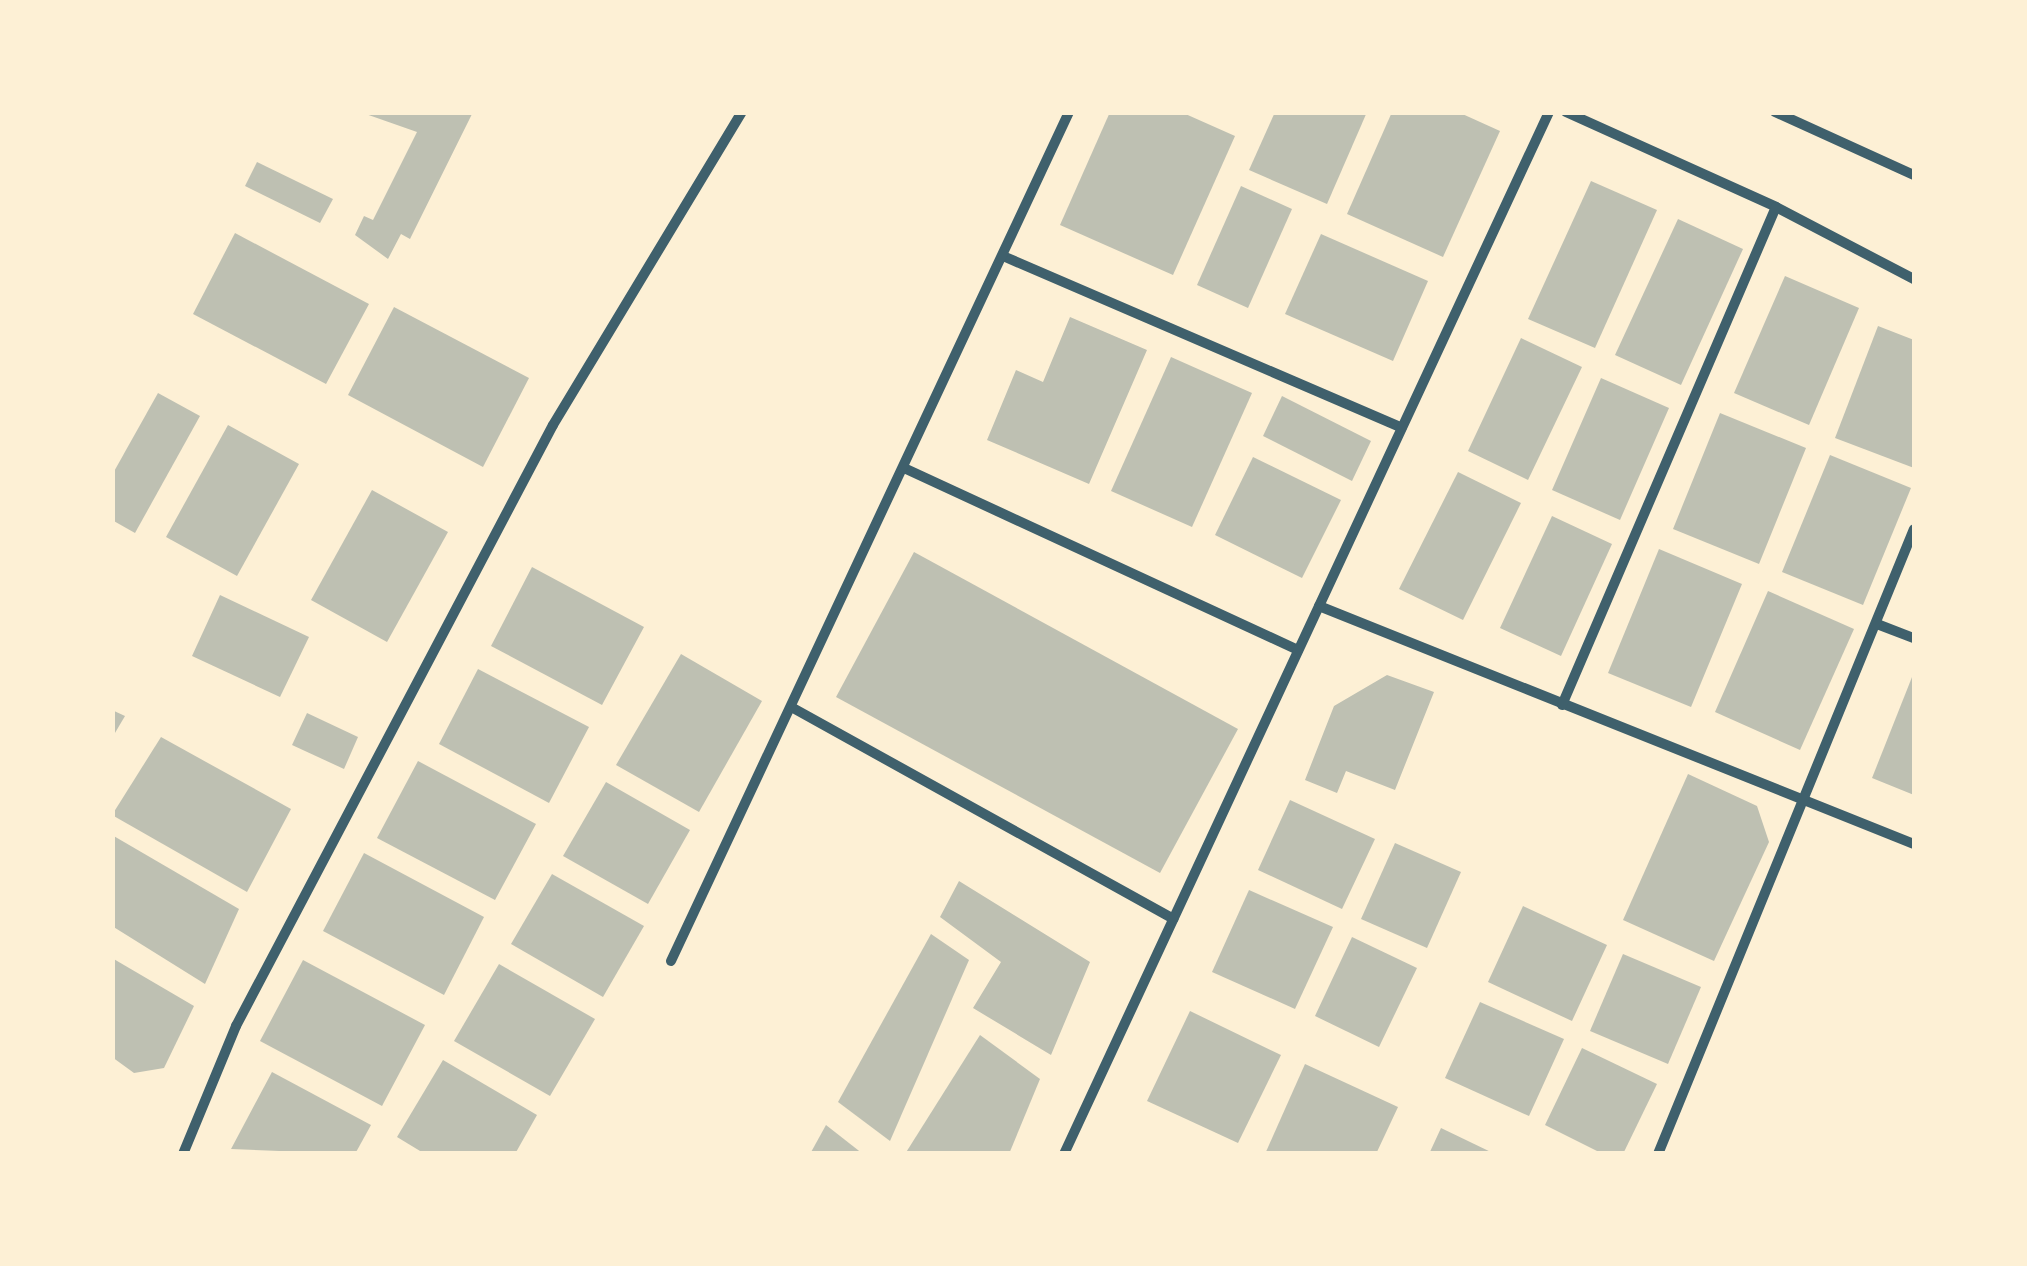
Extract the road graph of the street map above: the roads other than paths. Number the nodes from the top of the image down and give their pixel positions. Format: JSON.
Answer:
{"nodes":[{"id":1,"x":742,"y":112,"type":"edge"},
{"id":2,"x":1069,"y":112,"type":"edge"},
{"id":3,"x":1548,"y":112,"type":"edge"},
{"id":4,"x":1566,"y":112,"type":"edge"},
{"id":5,"x":1775,"y":112,"type":"edge"},
{"id":6,"x":1914,"y":175,"type":"edge"},
{"id":7,"x":1776,"y":207,"type":"junction"},
{"id":8,"x":1002,"y":256,"type":"junction"},
{"id":9,"x":1914,"y":279,"type":"edge"},
{"id":10,"x":1402,"y":428,"type":"junction"},
{"id":11,"x":904,"y":468,"type":"junction"},
{"id":12,"x":1914,"y":529,"type":"edge"},
{"id":13,"x":1319,"y":606,"type":"junction"},
{"id":14,"x":1877,"y":624,"type":"junction"},
{"id":15,"x":1914,"y":638,"type":"edge"},
{"id":16,"x":1298,"y":650,"type":"junction"},
{"id":17,"x":1562,"y":704,"type":"junction"},
{"id":18,"x":793,"y":708,"type":"junction"},
{"id":19,"x":1804,"y":801,"type":"junction"},
{"id":20,"x":1914,"y":844,"type":"edge"},
{"id":21,"x":1174,"y":918,"type":"junction"},
{"id":22,"x":672,"y":962,"type":"dead end"},
{"id":23,"x":183,"y":1154,"type":"edge"},
{"id":24,"x":1064,"y":1154,"type":"edge"},
{"id":25,"x":1658,"y":1154,"type":"edge"}],
"edges":[{"from":1,"to":23,"type":"street"},
{"from":2,"to":8,"type":"street"},
{"from":3,"to":10,"type":"street"},
{"from":4,"to":7,"type":"street"},
{"from":5,"to":6,"type":"street"},
{"from":7,"to":9,"type":"street"},
{"from":7,"to":17,"type":"street"},
{"from":8,"to":10,"type":"street"},
{"from":8,"to":11,"type":"street"},
{"from":10,"to":13,"type":"street"},
{"from":11,"to":16,"type":"street"},
{"from":11,"to":18,"type":"street"},
{"from":12,"to":14,"type":"street"},
{"from":13,"to":16,"type":"street"},
{"from":13,"to":17,"type":"street"},
{"from":14,"to":15,"type":"street"},
{"from":14,"to":19,"type":"street"},
{"from":16,"to":21,"type":"street"},
{"from":17,"to":19,"type":"street"},
{"from":18,"to":21,"type":"street"},
{"from":18,"to":22,"type":"street"},
{"from":19,"to":20,"type":"street"},
{"from":19,"to":25,"type":"street"},
{"from":21,"to":24,"type":"street"}]}
